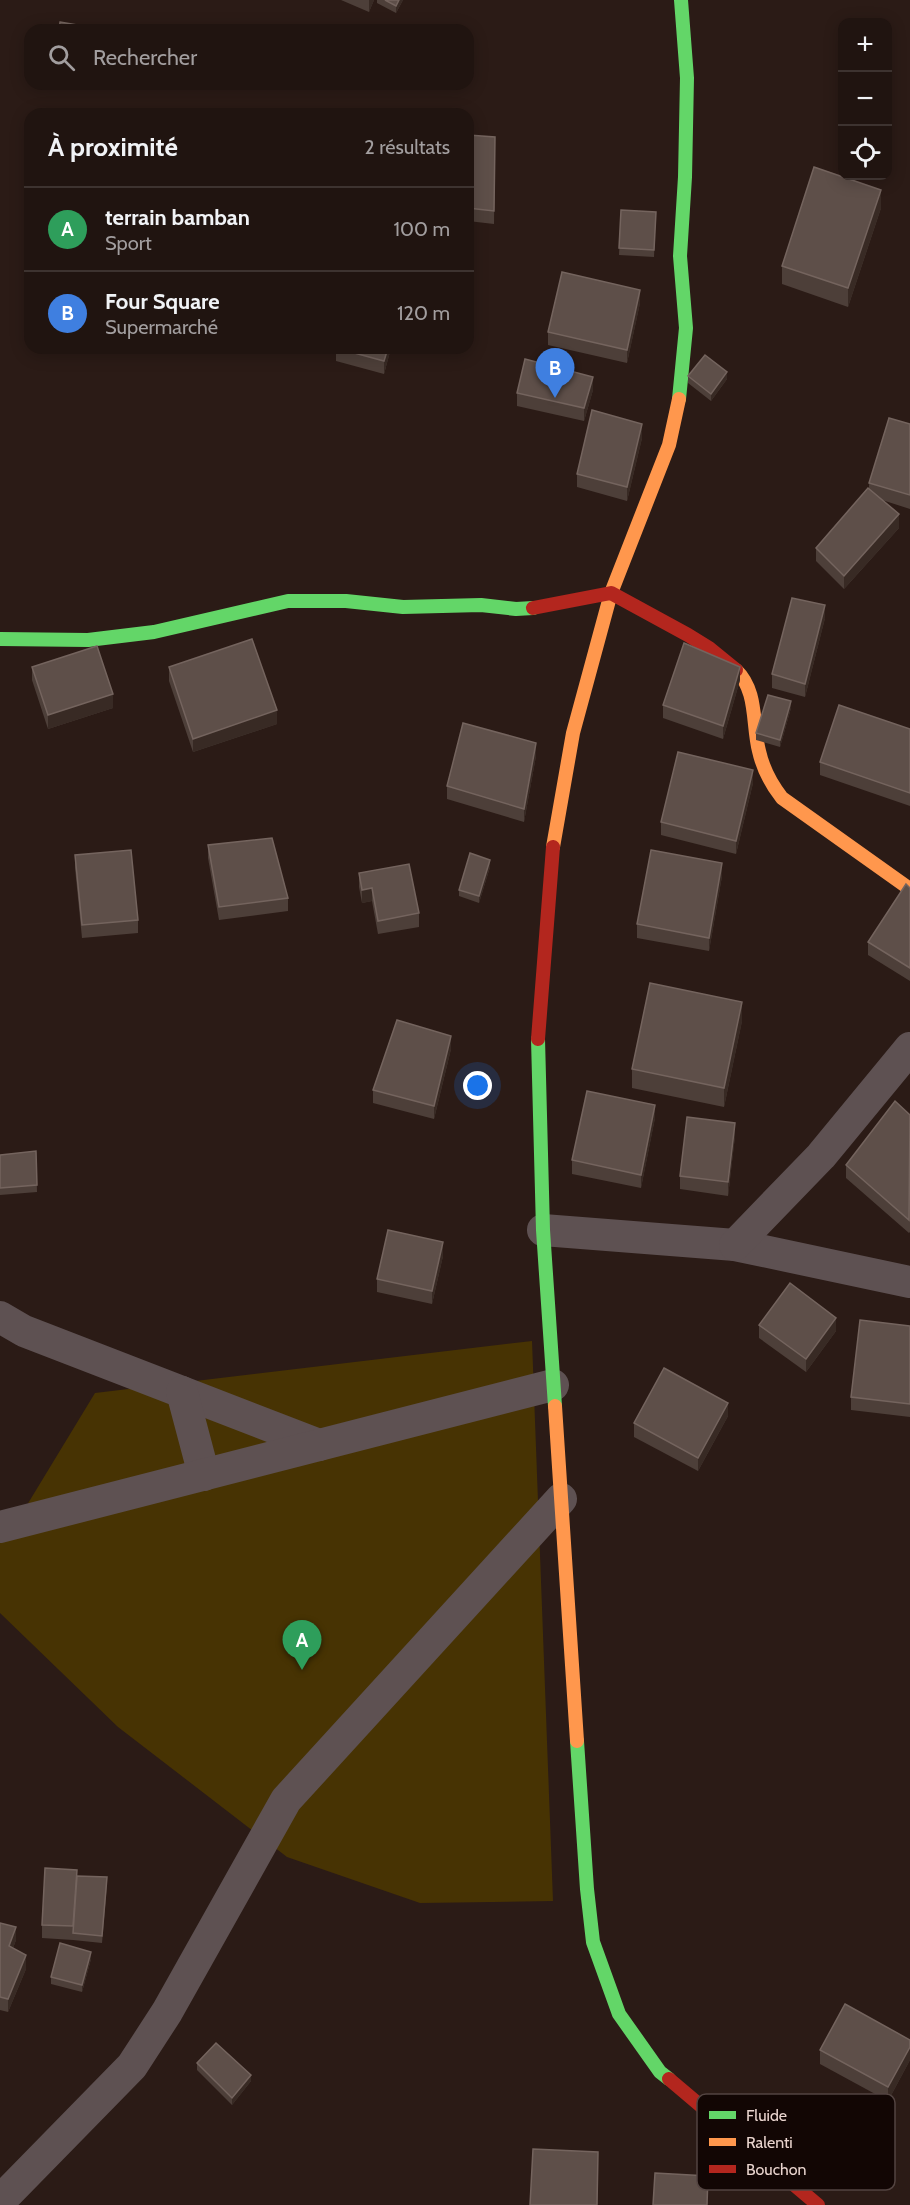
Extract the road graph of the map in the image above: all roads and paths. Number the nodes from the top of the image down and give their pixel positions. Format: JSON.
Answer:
{"nodes":[{"id":1,"x":681,"y":0,"type":"edge"},
{"id":2,"x":611,"y":593,"type":"junction"},
{"id":3,"x":0,"y":639,"type":"edge"},
{"id":4,"x":910,"y":888,"type":"edge"},
{"id":5,"x":910,"y":1048,"type":"edge"},
{"id":6,"x":543,"y":1230,"type":"junction"},
{"id":7,"x":735,"y":1245,"type":"junction"},
{"id":8,"x":910,"y":1282,"type":"edge"},
{"id":9,"x":0,"y":1317,"type":"edge"},
{"id":10,"x":553,"y":1385,"type":"junction"},
{"id":11,"x":182,"y":1392,"type":"junction"},
{"id":12,"x":319,"y":1445,"type":"junction"},
{"id":13,"x":204,"y":1475,"type":"junction"},
{"id":14,"x":561,"y":1499,"type":"junction"},
{"id":15,"x":0,"y":1527,"type":"edge"},
{"id":16,"x":697,"y":2103,"type":"edge"},
{"id":17,"x":800,"y":2190,"type":"edge"},
{"id":18,"x":0,"y":2201,"type":"edge"},
{"id":19,"x":818,"y":2205,"type":"edge"}],
"edges":[{"from":1,"to":2,"type":"street"},
{"from":2,"to":3,"type":"street"},
{"from":2,"to":4,"type":"street"},
{"from":2,"to":6,"type":"street"},
{"from":5,"to":7,"type":"street"},
{"from":6,"to":7,"type":"street"},
{"from":6,"to":10,"type":"street"},
{"from":7,"to":8,"type":"street"},
{"from":9,"to":11,"type":"street"},
{"from":10,"to":12,"type":"street"},
{"from":10,"to":14,"type":"street"},
{"from":11,"to":12,"type":"street"},
{"from":11,"to":13,"type":"street"},
{"from":12,"to":13,"type":"street"},
{"from":13,"to":15,"type":"street"},
{"from":14,"to":16,"type":"street"},
{"from":14,"to":18,"type":"street"},
{"from":17,"to":19,"type":"street"}]}
